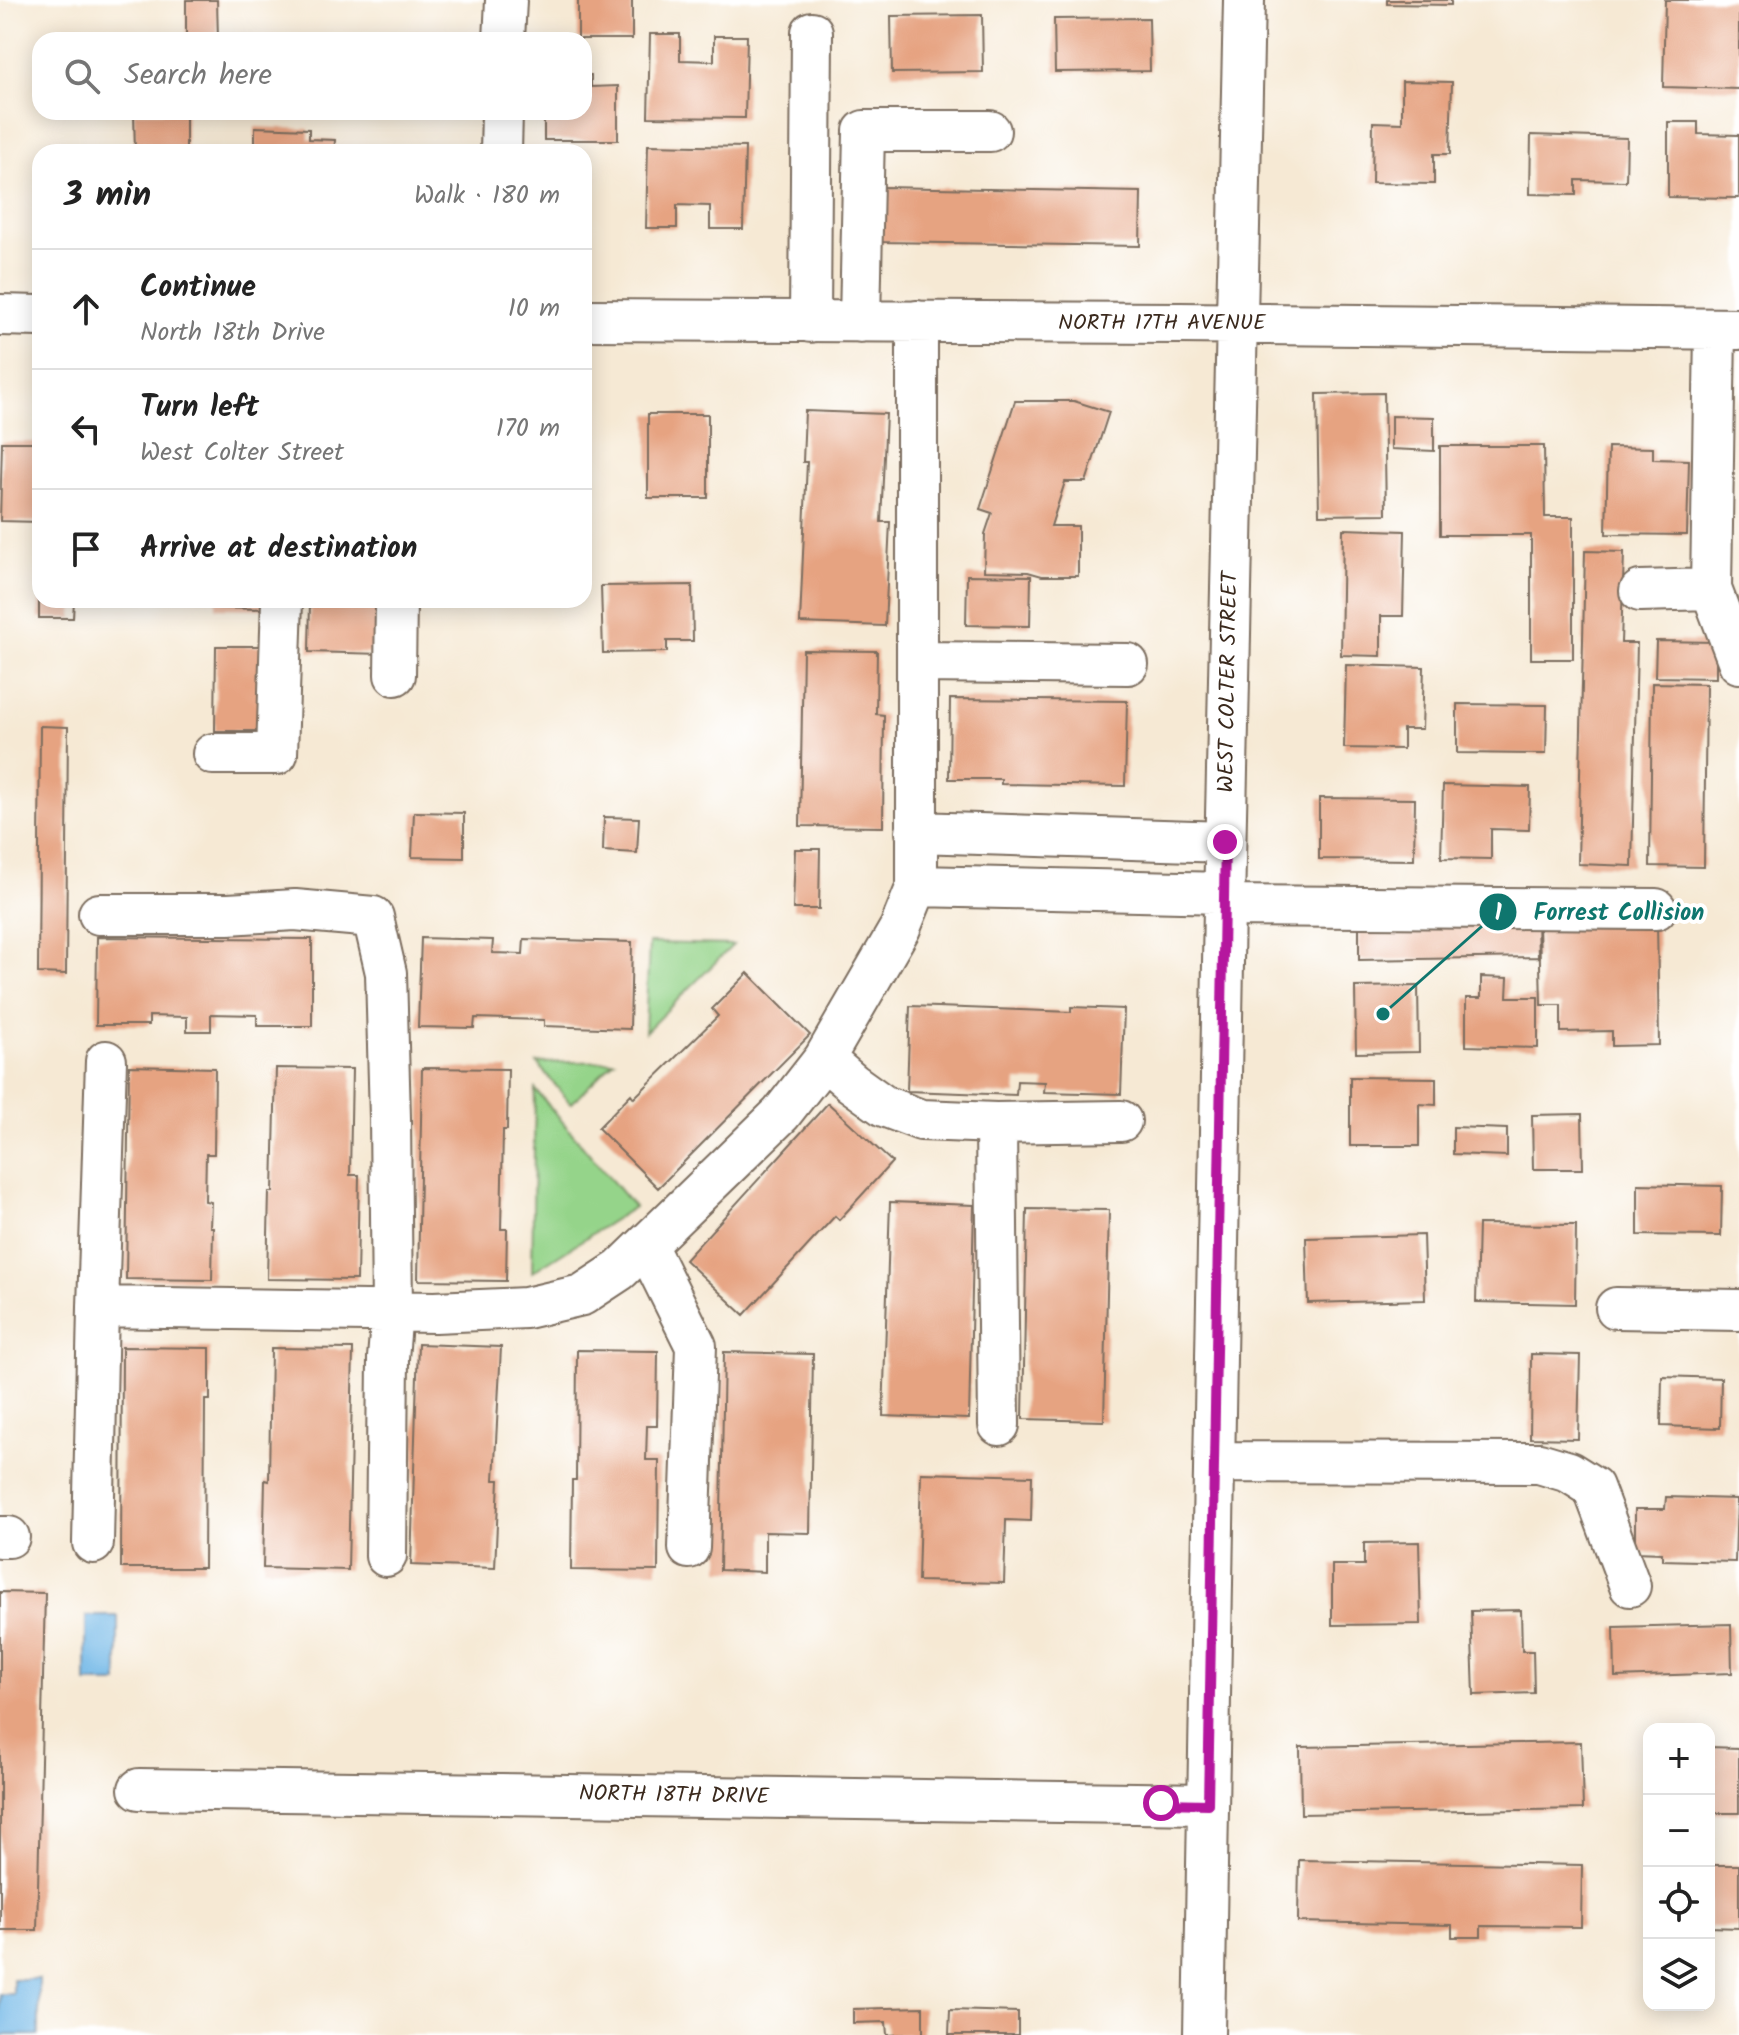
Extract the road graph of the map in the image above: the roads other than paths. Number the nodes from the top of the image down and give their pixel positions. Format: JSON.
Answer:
{"nodes":[{"id":1,"x":506,"y":0,"type":"edge"},
{"id":2,"x":1244,"y":0,"type":"edge"},
{"id":3,"x":504,"y":32,"type":"edge"},
{"id":4,"x":812,"y":32,"type":"dead end"},
{"id":5,"x":502,"y":120,"type":"edge"},
{"id":6,"x":990,"y":131,"type":"dead end"},
{"id":7,"x":501,"y":144,"type":"edge"},
{"id":8,"x":0,"y":315,"type":"edge"},
{"id":9,"x":32,"y":316,"type":"edge"},
{"id":10,"x":592,"y":320,"type":"edge"},
{"id":11,"x":917,"y":321,"type":"junction"},
{"id":12,"x":810,"y":322,"type":"junction"},
{"id":13,"x":860,"y":322,"type":"junction"},
{"id":14,"x":1236,"y":323,"type":"junction"},
{"id":15,"x":1727,"y":329,"type":"edge"},
{"id":16,"x":1711,"y":589,"type":"junction"},
{"id":17,"x":1640,"y":591,"type":"dead end"},
{"id":18,"x":282,"y":608,"type":"edge"},
{"id":19,"x":396,"y":608,"type":"edge"},
{"id":20,"x":917,"y":662,"type":"junction"},
{"id":21,"x":1739,"y":663,"type":"edge"},
{"id":22,"x":1128,"y":664,"type":"dead end"},
{"id":23,"x":395,"y":675,"type":"dead end"},
{"id":24,"x":213,"y":754,"type":"dead end"},
{"id":25,"x":916,"y":832,"type":"junction"},
{"id":26,"x":1225,"y":842,"type":"junction"},
{"id":27,"x":917,"y":886,"type":"junction"},
{"id":28,"x":1224,"y":899,"type":"junction"},
{"id":29,"x":1656,"y":909,"type":"dead end"},
{"id":30,"x":99,"y":914,"type":"dead end"},
{"id":31,"x":824,"y":1059,"type":"junction"},
{"id":32,"x":106,"y":1061,"type":"dead end"},
{"id":33,"x":1121,"y":1121,"type":"dead end"},
{"id":34,"x":996,"y":1123,"type":"junction"},
{"id":35,"x":646,"y":1245,"type":"junction"},
{"id":36,"x":98,"y":1307,"type":"junction"},
{"id":37,"x":1616,"y":1308,"type":"dead end"},
{"id":38,"x":1739,"y":1310,"type":"edge"},
{"id":39,"x":392,"y":1311,"type":"junction"},
{"id":40,"x":999,"y":1425,"type":"dead end"},
{"id":41,"x":1214,"y":1462,"type":"junction"},
{"id":42,"x":93,"y":1543,"type":"dead end"},
{"id":43,"x":689,"y":1548,"type":"dead end"},
{"id":44,"x":386,"y":1556,"type":"dead end"},
{"id":45,"x":1630,"y":1586,"type":"dead end"},
{"id":46,"x":139,"y":1789,"type":"dead end"},
{"id":47,"x":1208,"y":1804,"type":"junction"},
{"id":48,"x":1204,"y":2035,"type":"edge"}],
"edges":[{"from":1,"to":3,"type":"street"},
{"from":2,"to":14,"type":"street","name":"WEST COLTER STREET"},
{"from":4,"to":12,"type":"street"},
{"from":5,"to":7,"type":"street"},
{"from":6,"to":13,"type":"street"},
{"from":8,"to":9,"type":"street"},
{"from":10,"to":12,"type":"street","name":"NORTH 17TH AVENUE"},
{"from":11,"to":13,"type":"street","name":"NORTH 17TH AVENUE"},
{"from":11,"to":14,"type":"street","name":"NORTH 17TH AVENUE"},
{"from":11,"to":20,"type":"street"},
{"from":12,"to":13,"type":"street","name":"NORTH 17TH AVENUE"},
{"from":14,"to":15,"type":"street","name":"NORTH 17TH AVENUE"},
{"from":14,"to":26,"type":"street","name":"WEST COLTER STREET"},
{"from":15,"to":16,"type":"street"},
{"from":16,"to":17,"type":"street"},
{"from":16,"to":21,"type":"street"},
{"from":18,"to":24,"type":"street"},
{"from":19,"to":23,"type":"street"},
{"from":20,"to":22,"type":"street"},
{"from":20,"to":25,"type":"street"},
{"from":25,"to":26,"type":"street"},
{"from":25,"to":27,"type":"street"},
{"from":26,"to":28,"type":"street","name":"WEST COLTER STREET"},
{"from":27,"to":28,"type":"street"},
{"from":27,"to":31,"type":"street"},
{"from":28,"to":29,"type":"street"},
{"from":28,"to":41,"type":"street","name":"WEST COLTER STREET"},
{"from":30,"to":39,"type":"street"},
{"from":31,"to":34,"type":"street"},
{"from":31,"to":35,"type":"street"},
{"from":32,"to":36,"type":"street"},
{"from":33,"to":34,"type":"street"},
{"from":34,"to":40,"type":"street"},
{"from":35,"to":39,"type":"street"},
{"from":35,"to":43,"type":"street"},
{"from":36,"to":39,"type":"street"},
{"from":36,"to":42,"type":"street"},
{"from":37,"to":38,"type":"street"},
{"from":39,"to":44,"type":"street"},
{"from":41,"to":45,"type":"street"},
{"from":41,"to":47,"type":"street","name":"WEST COLTER STREET"},
{"from":46,"to":47,"type":"street","name":"NORTH 18TH DRIVE"},
{"from":47,"to":48,"type":"street","name":"WEST COLTER STREET"}]}
